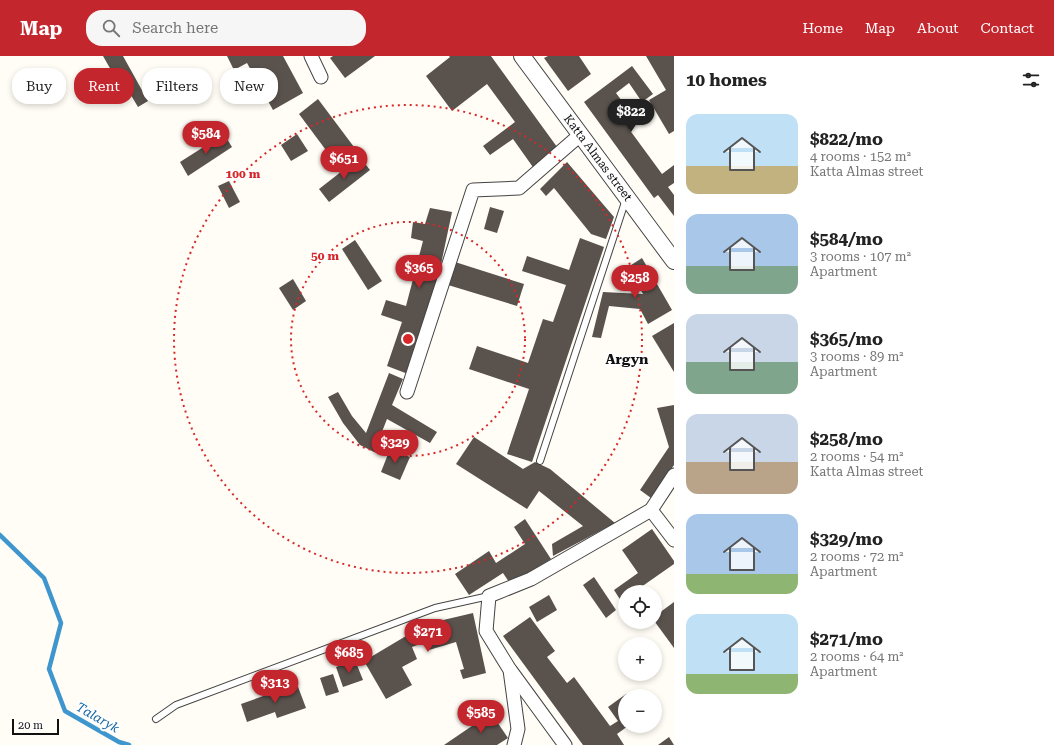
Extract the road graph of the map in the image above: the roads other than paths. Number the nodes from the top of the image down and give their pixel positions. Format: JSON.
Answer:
{"nodes":[{"id":1,"x":311,"y":56,"type":"edge"},
{"id":2,"x":522,"y":56,"type":"edge"},
{"id":3,"x":321,"y":77,"type":"dead end"},
{"id":4,"x":580,"y":135,"type":"junction"},
{"id":5,"x":627,"y":197,"type":"junction"},
{"id":6,"x":674,"y":261,"type":"edge"},
{"id":7,"x":407,"y":392,"type":"dead end"},
{"id":8,"x":540,"y":461,"type":"dead end"},
{"id":9,"x":674,"y":475,"type":"edge"},
{"id":10,"x":651,"y":510,"type":"junction"},
{"id":11,"x":674,"y":540,"type":"edge"},
{"id":12,"x":489,"y":596,"type":"junction"},
{"id":13,"x":510,"y":670,"type":"junction"},
{"id":14,"x":156,"y":719,"type":"dead end"},
{"id":15,"x":514,"y":745,"type":"edge"},
{"id":16,"x":565,"y":745,"type":"edge"}],
"edges":[{"from":1,"to":3,"type":"street"},
{"from":2,"to":4,"type":"street","name":"Katta Almas street"},
{"from":4,"to":5,"type":"street","name":"Katta Almas street"},
{"from":4,"to":7,"type":"street"},
{"from":5,"to":6,"type":"street","name":"Katta Almas street"},
{"from":5,"to":8,"type":"lane"},
{"from":9,"to":10,"type":"street"},
{"from":10,"to":11,"type":"street"},
{"from":10,"to":12,"type":"street"},
{"from":12,"to":13,"type":"street"},
{"from":12,"to":14,"type":"lane"},
{"from":13,"to":15,"type":"street"},
{"from":13,"to":16,"type":"street"}]}
